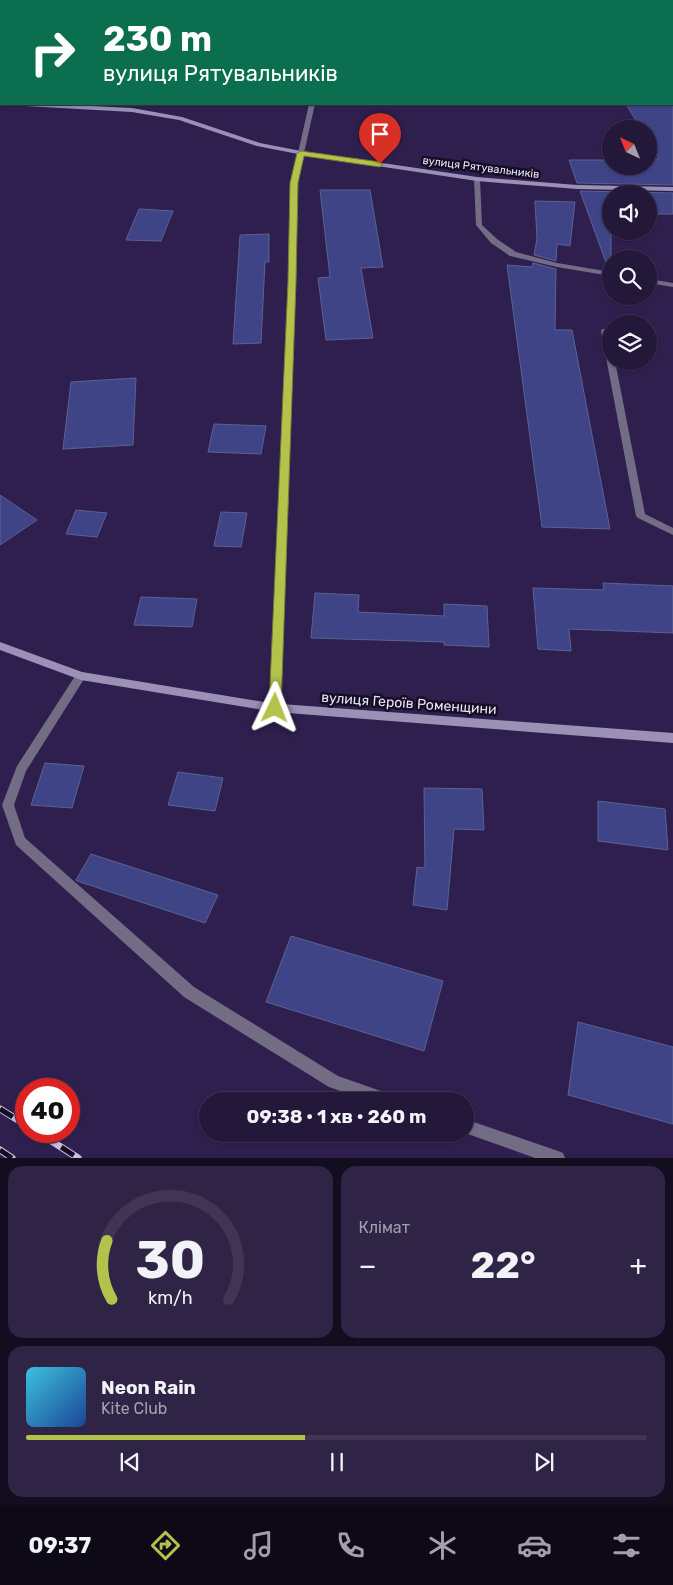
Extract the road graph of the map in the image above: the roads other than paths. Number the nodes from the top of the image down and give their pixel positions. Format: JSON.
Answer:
{"nodes":[{"id":1,"x":42,"y":105,"type":"edge"},
{"id":2,"x":312,"y":105,"type":"edge"},
{"id":3,"x":301,"y":153,"type":"junction"},
{"id":4,"x":477,"y":179,"type":"junction"},
{"id":5,"x":673,"y":189,"type":"edge"},
{"id":6,"x":602,"y":272,"type":"edge"},
{"id":7,"x":657,"y":282,"type":"edge"},
{"id":8,"x":673,"y":285,"type":"edge"},
{"id":9,"x":613,"y":370,"type":"edge"},
{"id":10,"x":673,"y":532,"type":"edge"},
{"id":11,"x":0,"y":646,"type":"edge"},
{"id":12,"x":81,"y":676,"type":"junction"},
{"id":13,"x":275,"y":708,"type":"junction"},
{"id":14,"x":673,"y":738,"type":"edge"},
{"id":15,"x":363,"y":1092,"type":"edge"},
{"id":16,"x":474,"y":1129,"type":"edge"},
{"id":17,"x":558,"y":1158,"type":"edge"}],
"edges":[{"from":1,"to":3,"type":"street","name":"вулиця Рятувальників"},
{"from":2,"to":3,"type":"street"},
{"from":3,"to":4,"type":"street","name":"вулиця Рятувальників"},
{"from":3,"to":13,"type":"street"},
{"from":4,"to":5,"type":"street","name":"вулиця Рятувальників"},
{"from":4,"to":6,"type":"street"},
{"from":7,"to":8,"type":"street"},
{"from":9,"to":10,"type":"street"},
{"from":11,"to":12,"type":"street","name":"вулиця Героїв Роменщини"},
{"from":12,"to":13,"type":"street","name":"вулиця Героїв Роменщини"},
{"from":12,"to":15,"type":"street"},
{"from":13,"to":14,"type":"street","name":"вулиця Героїв Роменщини"},
{"from":16,"to":17,"type":"street"}]}
